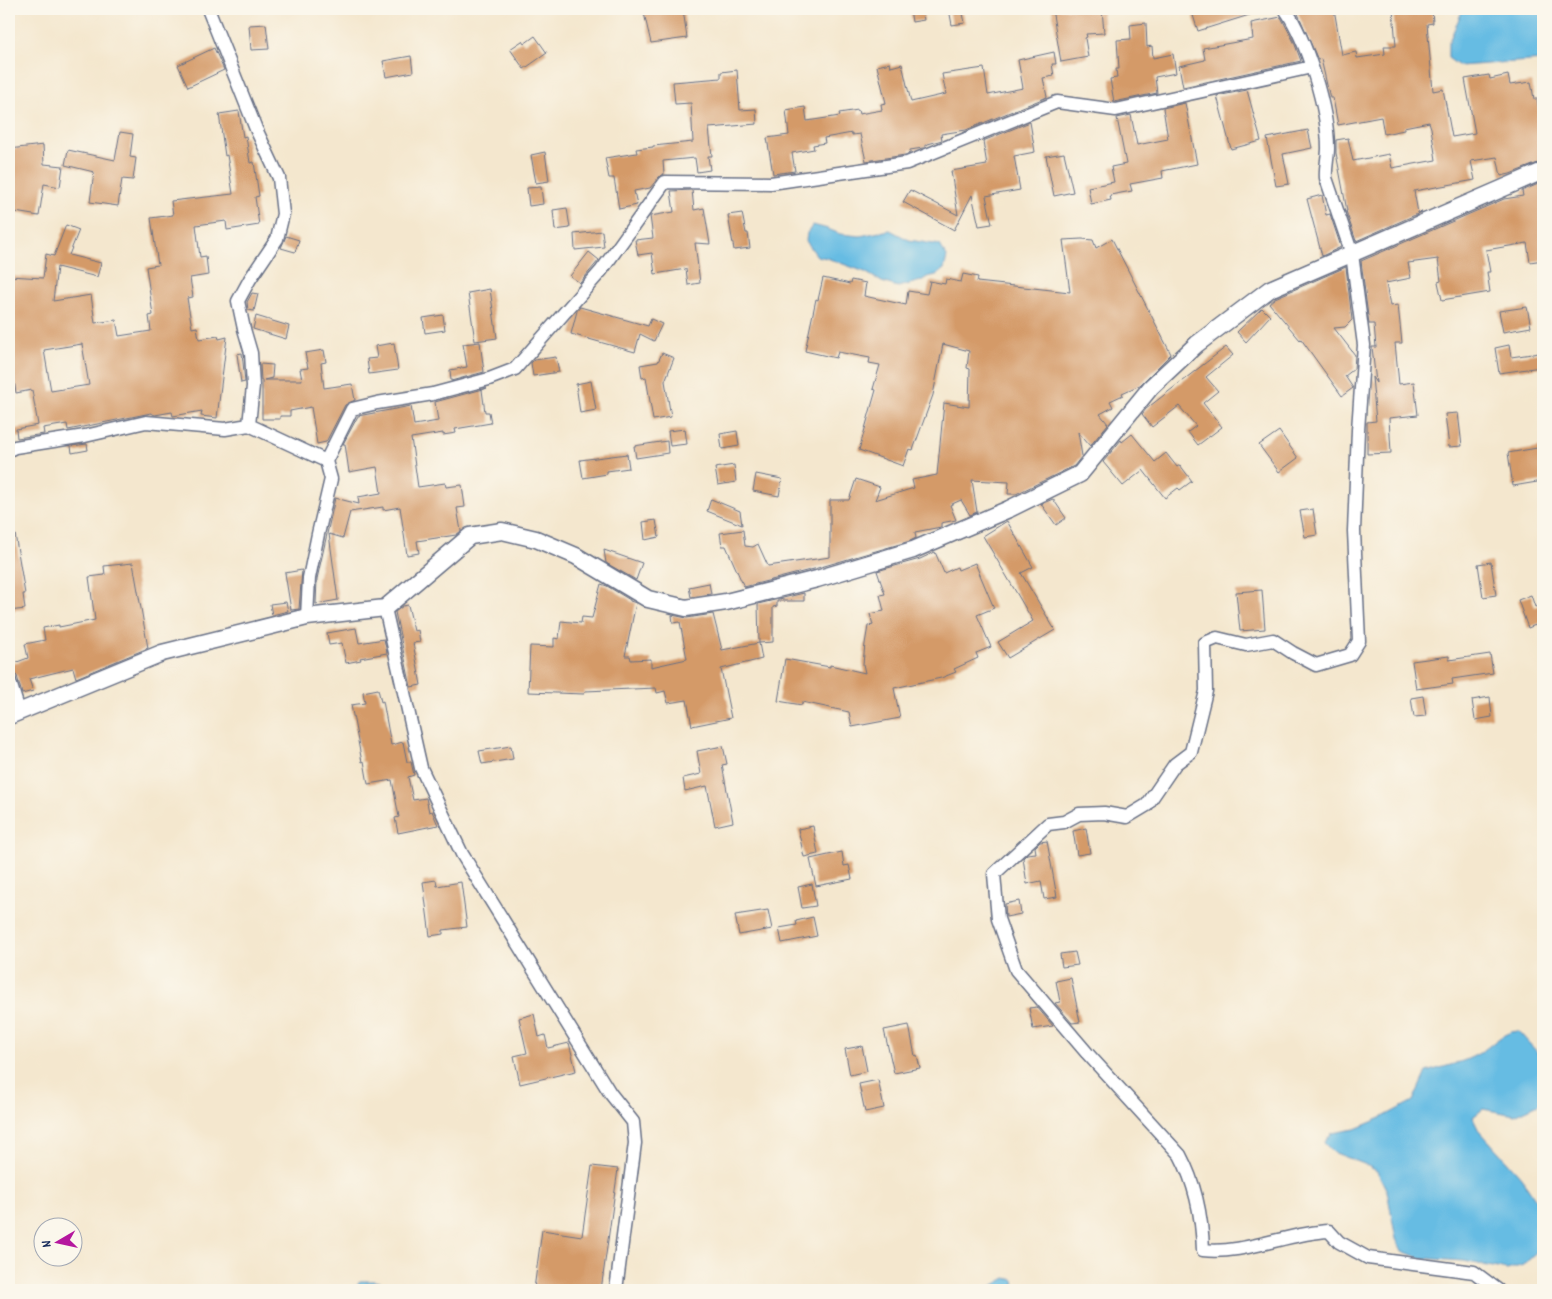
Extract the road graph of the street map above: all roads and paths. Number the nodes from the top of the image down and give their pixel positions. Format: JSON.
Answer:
{"nodes":[{"id":1,"x":208,"y":9,"type":"edge"},
{"id":2,"x":1285,"y":9,"type":"edge"},
{"id":3,"x":1312,"y":67,"type":"junction"},
{"id":4,"x":1543,"y":171,"type":"edge"},
{"id":5,"x":1352,"y":254,"type":"junction"},
{"id":6,"x":249,"y":425,"type":"junction"},
{"id":7,"x":9,"y":450,"type":"edge"},
{"id":8,"x":326,"y":461,"type":"junction"},
{"id":9,"x":385,"y":608,"type":"junction"},
{"id":10,"x":307,"y":617,"type":"junction"},
{"id":11,"x":9,"y":679,"type":"edge"},
{"id":12,"x":14,"y":714,"type":"edge"},
{"id":13,"x":616,"y":1290,"type":"edge"},
{"id":14,"x":1498,"y":1290,"type":"edge"}],
"edges":[{"from":1,"to":6,"type":"street"},
{"from":2,"to":3,"type":"street"},
{"from":3,"to":5,"type":"street"},
{"from":3,"to":8,"type":"street"},
{"from":4,"to":5,"type":"street"},
{"from":5,"to":9,"type":"street"},
{"from":5,"to":14,"type":"street"},
{"from":6,"to":7,"type":"street"},
{"from":6,"to":8,"type":"street"},
{"from":8,"to":10,"type":"street"},
{"from":9,"to":10,"type":"street"},
{"from":9,"to":13,"type":"street"},
{"from":10,"to":12,"type":"street"},
{"from":11,"to":12,"type":"street"}]}
